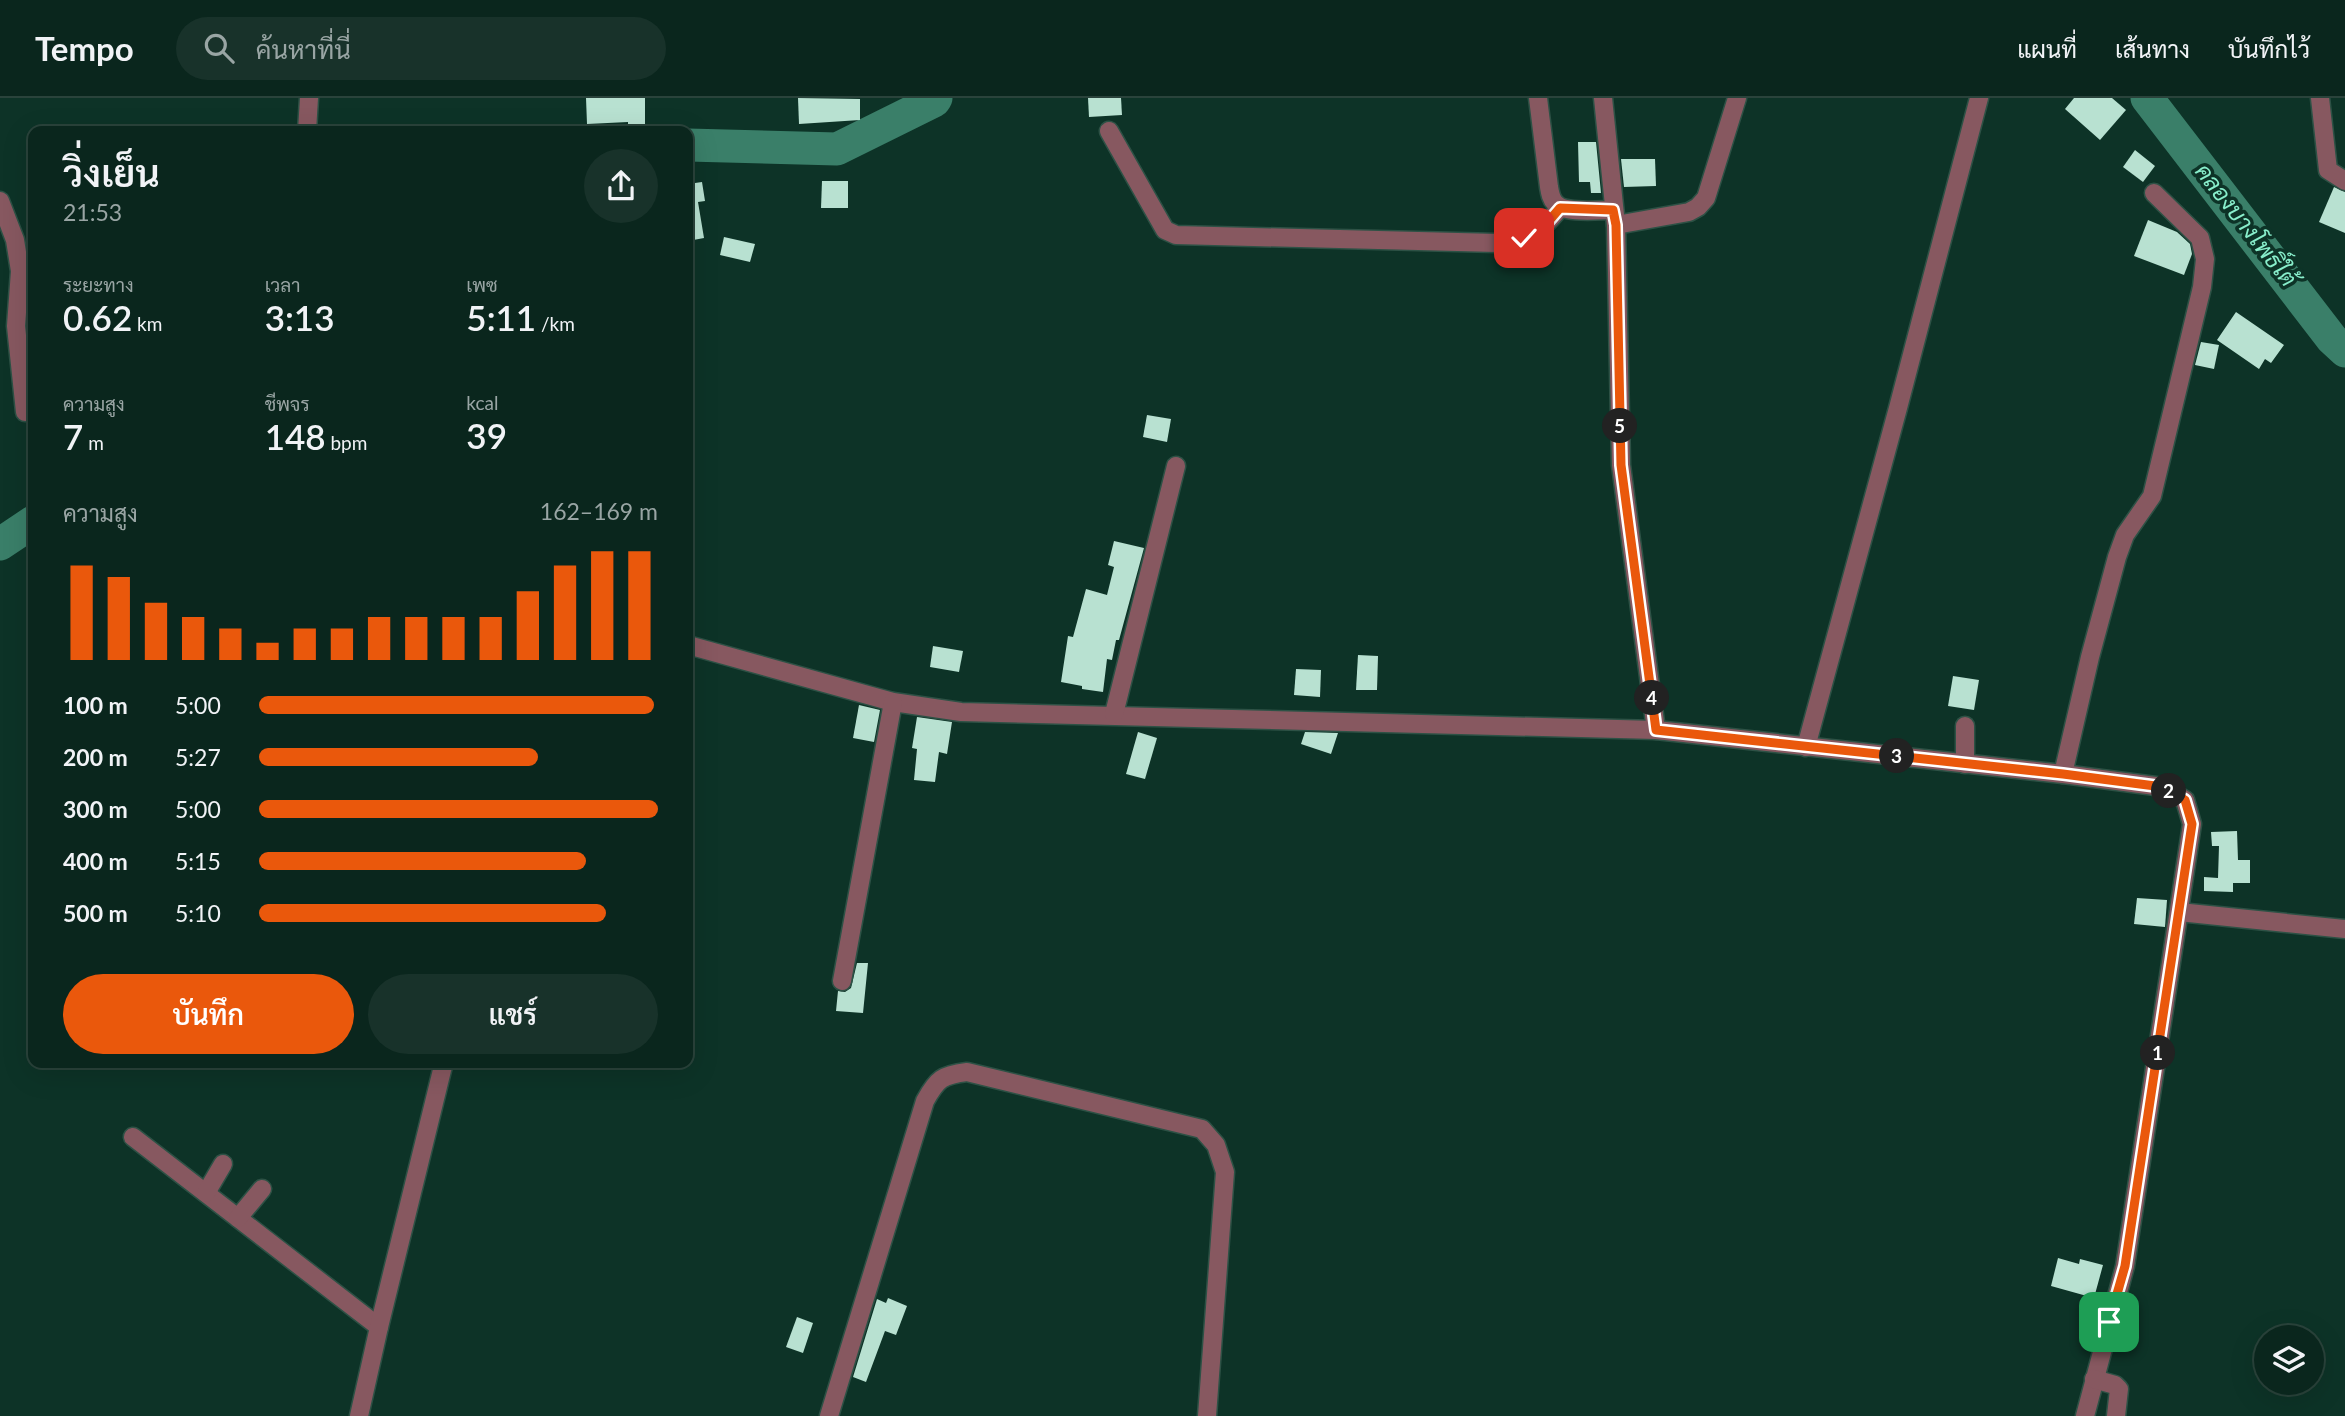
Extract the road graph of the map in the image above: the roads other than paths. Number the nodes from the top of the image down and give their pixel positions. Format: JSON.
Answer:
{"nodes":[{"id":1,"x":309,"y":98,"type":"edge"},
{"id":2,"x":1538,"y":98,"type":"edge"},
{"id":3,"x":1603,"y":98,"type":"edge"},
{"id":4,"x":1737,"y":98,"type":"edge"},
{"id":5,"x":1979,"y":98,"type":"edge"},
{"id":6,"x":2320,"y":98,"type":"edge"},
{"id":7,"x":307,"y":126,"type":"edge"},
{"id":8,"x":1109,"y":131,"type":"dead end"},
{"id":9,"x":2345,"y":181,"type":"edge"},
{"id":10,"x":2154,"y":193,"type":"dead end"},
{"id":11,"x":0,"y":201,"type":"edge"},
{"id":12,"x":1560,"y":208,"type":"junction"},
{"id":13,"x":1614,"y":217,"type":"junction"},
{"id":14,"x":25,"y":412,"type":"dead end"},
{"id":15,"x":1176,"y":466,"type":"dead end"},
{"id":16,"x":693,"y":646,"type":"edge"},
{"id":17,"x":893,"y":702,"type":"junction"},
{"id":18,"x":1114,"y":714,"type":"junction"},
{"id":19,"x":1965,"y":726,"type":"dead end"},
{"id":20,"x":1656,"y":730,"type":"junction"},
{"id":21,"x":1805,"y":747,"type":"junction"},
{"id":22,"x":1965,"y":764,"type":"junction"},
{"id":23,"x":2063,"y":774,"type":"junction"},
{"id":24,"x":2179,"y":912,"type":"junction"},
{"id":25,"x":2345,"y":929,"type":"edge"},
{"id":26,"x":842,"y":981,"type":"dead end"},
{"id":27,"x":443,"y":1068,"type":"edge"},
{"id":28,"x":133,"y":1137,"type":"dead end"},
{"id":29,"x":223,"y":1164,"type":"dead end"},
{"id":30,"x":262,"y":1189,"type":"dead end"},
{"id":31,"x":206,"y":1193,"type":"junction"},
{"id":32,"x":238,"y":1218,"type":"junction"},
{"id":33,"x":379,"y":1326,"type":"junction"},
{"id":34,"x":2094,"y":1379,"type":"junction"},
{"id":35,"x":359,"y":1416,"type":"edge"},
{"id":36,"x":829,"y":1416,"type":"edge"},
{"id":37,"x":1207,"y":1416,"type":"edge"},
{"id":38,"x":2085,"y":1416,"type":"edge"},
{"id":39,"x":2116,"y":1416,"type":"edge"}],
"edges":[{"from":1,"to":7,"type":"street"},
{"from":2,"to":12,"type":"street"},
{"from":3,"to":13,"type":"street"},
{"from":4,"to":13,"type":"street"},
{"from":5,"to":21,"type":"street"},
{"from":6,"to":9,"type":"street"},
{"from":8,"to":12,"type":"street"},
{"from":10,"to":23,"type":"street"},
{"from":11,"to":14,"type":"street"},
{"from":12,"to":13,"type":"street"},
{"from":13,"to":20,"type":"street"},
{"from":15,"to":18,"type":"street"},
{"from":16,"to":17,"type":"street"},
{"from":17,"to":18,"type":"street"},
{"from":17,"to":26,"type":"street"},
{"from":18,"to":20,"type":"street"},
{"from":19,"to":22,"type":"street"},
{"from":20,"to":21,"type":"street"},
{"from":21,"to":22,"type":"street"},
{"from":22,"to":23,"type":"street"},
{"from":23,"to":24,"type":"street"},
{"from":24,"to":25,"type":"street"},
{"from":24,"to":34,"type":"street"},
{"from":27,"to":33,"type":"street"},
{"from":28,"to":31,"type":"street"},
{"from":29,"to":31,"type":"street"},
{"from":30,"to":32,"type":"street"},
{"from":31,"to":32,"type":"street"},
{"from":32,"to":33,"type":"street"},
{"from":33,"to":35,"type":"street"},
{"from":34,"to":38,"type":"street"},
{"from":34,"to":39,"type":"street"},
{"from":36,"to":37,"type":"street"}]}
